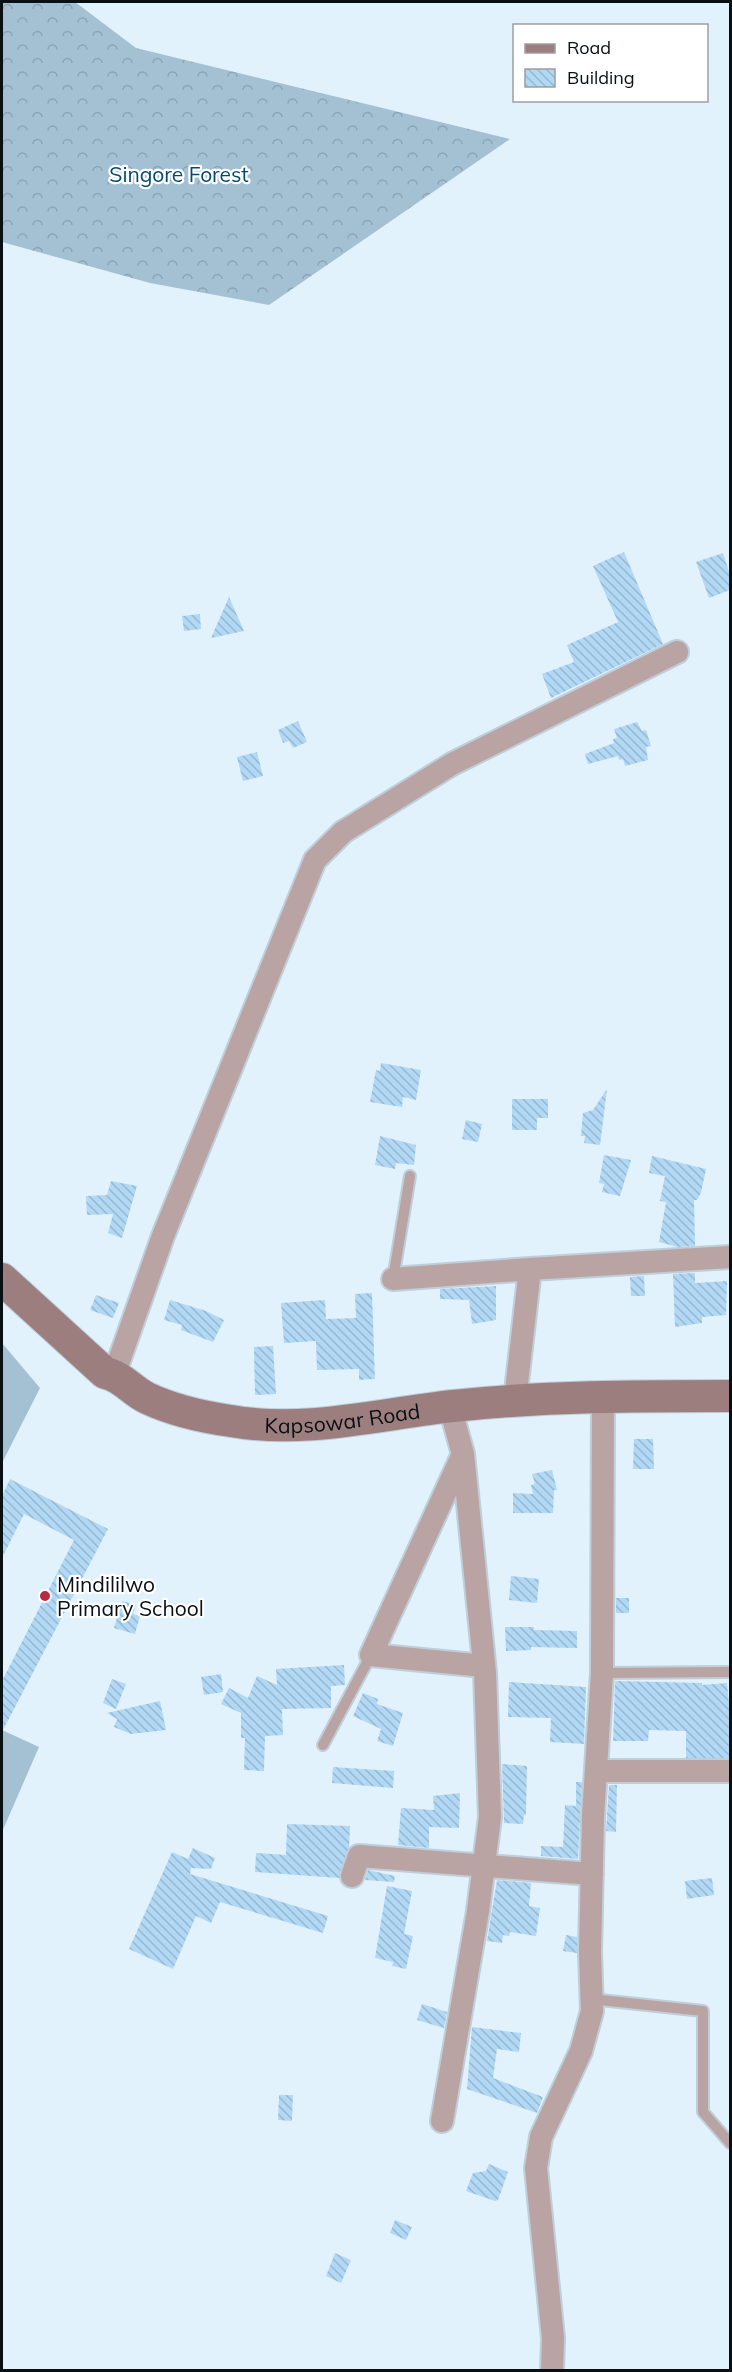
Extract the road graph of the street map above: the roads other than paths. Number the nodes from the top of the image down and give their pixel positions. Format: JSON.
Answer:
{"nodes":[{"id":1,"x":677,"y":652,"type":"dead end"},
{"id":2,"x":410,"y":1176,"type":"dead end"},
{"id":3,"x":730,"y":1257,"type":"edge"},
{"id":4,"x":530,"y":1269,"type":"junction"},
{"id":5,"x":2,"y":1279,"type":"edge"},
{"id":6,"x":393,"y":1279,"type":"joint"},
{"id":7,"x":114,"y":1375,"type":"junction"},
{"id":8,"x":603,"y":1396,"type":"junction"},
{"id":9,"x":730,"y":1396,"type":"edge"},
{"id":10,"x":515,"y":1401,"type":"junction"},
{"id":11,"x":450,"y":1407,"type":"junction"},
{"id":12,"x":463,"y":1454,"type":"junction"},
{"id":13,"x":371,"y":1655,"type":"junction"},
{"id":14,"x":484,"y":1666,"type":"junction"},
{"id":15,"x":730,"y":1672,"type":"edge"},
{"id":16,"x":602,"y":1673,"type":"junction"},
{"id":17,"x":323,"y":1745,"type":"dead end"},
{"id":18,"x":597,"y":1771,"type":"junction"},
{"id":19,"x":730,"y":1771,"type":"edge"},
{"id":20,"x":484,"y":1866,"type":"junction"},
{"id":21,"x":592,"y":1874,"type":"junction"},
{"id":22,"x":352,"y":1876,"type":"dead end"},
{"id":23,"x":591,"y":1999,"type":"junction"},
{"id":24,"x":442,"y":2121,"type":"dead end"},
{"id":25,"x":730,"y":2143,"type":"edge"},
{"id":26,"x":552,"y":2370,"type":"edge"}],
"edges":[{"from":1,"to":7,"type":"street"},
{"from":2,"to":6,"type":"lane"},
{"from":3,"to":4,"type":"street"},
{"from":4,"to":6,"type":"street"},
{"from":4,"to":10,"type":"street"},
{"from":5,"to":7,"type":"main road","name":"Kapsowar Road"},
{"from":7,"to":11,"type":"main road","name":"Kapsowar Road"},
{"from":8,"to":9,"type":"main road","name":"Kapsowar Road"},
{"from":8,"to":10,"type":"main road","name":"Kapsowar Road"},
{"from":8,"to":16,"type":"street"},
{"from":10,"to":11,"type":"main road","name":"Kapsowar Road"},
{"from":11,"to":12,"type":"street"},
{"from":12,"to":13,"type":"street"},
{"from":12,"to":14,"type":"street"},
{"from":13,"to":14,"type":"street"},
{"from":13,"to":17,"type":"lane"},
{"from":14,"to":20,"type":"street"},
{"from":15,"to":16,"type":"lane"},
{"from":16,"to":18,"type":"street"},
{"from":18,"to":19,"type":"street"},
{"from":18,"to":21,"type":"street"},
{"from":20,"to":21,"type":"street"},
{"from":20,"to":22,"type":"street"},
{"from":20,"to":24,"type":"street"},
{"from":21,"to":23,"type":"street"},
{"from":23,"to":25,"type":"lane"},
{"from":23,"to":26,"type":"street"}]}
